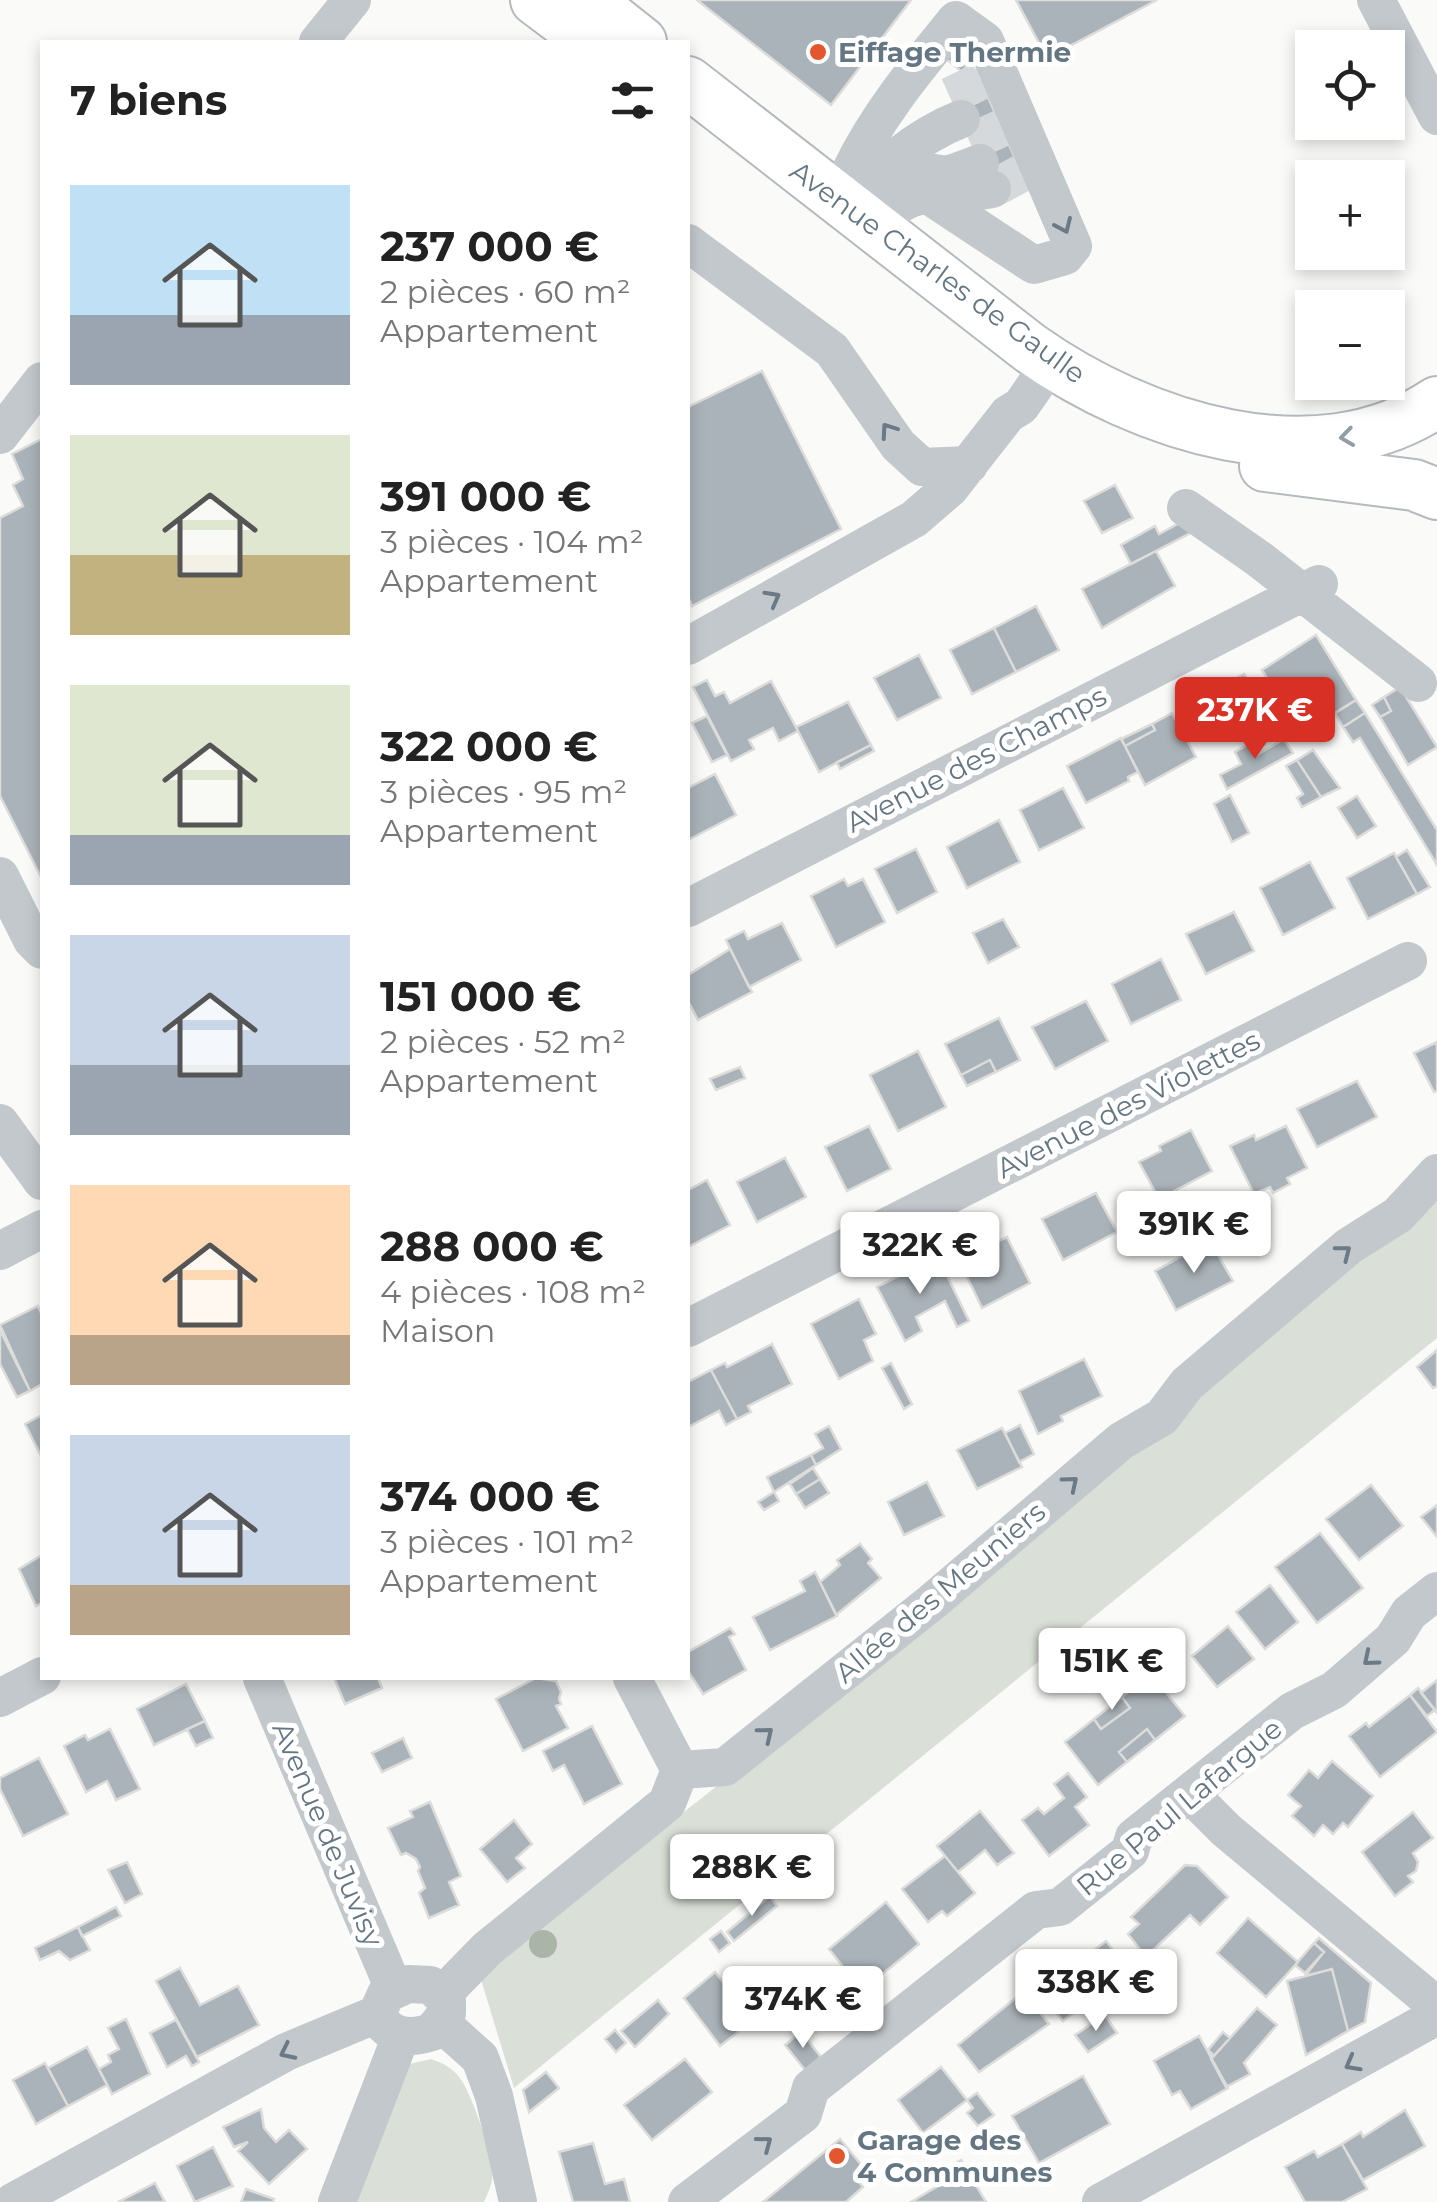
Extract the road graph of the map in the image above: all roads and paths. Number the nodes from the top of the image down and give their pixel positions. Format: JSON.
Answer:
{"nodes":[{"id":1,"x":352,"y":0,"type":"edge"},
{"id":2,"x":536,"y":0,"type":"edge"},
{"id":3,"x":588,"y":0,"type":"edge"},
{"id":4,"x":1376,"y":0,"type":"edge"},
{"id":5,"x":320,"y":40,"type":"edge"},
{"id":6,"x":589,"y":40,"type":"edge"},
{"id":7,"x":638,"y":40,"type":"edge"},
{"id":8,"x":690,"y":84,"type":"edge"},
{"id":9,"x":1437,"y":116,"type":"edge"},
{"id":10,"x":690,"y":118,"type":"edge"},
{"id":11,"x":994,"y":133,"type":"junction"},
{"id":12,"x":885,"y":166,"type":"junction"},
{"id":13,"x":861,"y":212,"type":"junction"},
{"id":14,"x":690,"y":244,"type":"edge"},
{"id":15,"x":1039,"y":380,"type":"junction"},
{"id":16,"x":40,"y":384,"type":"edge"},
{"id":17,"x":1437,"y":402,"type":"edge"},
{"id":18,"x":0,"y":435,"type":"edge"},
{"id":19,"x":969,"y":465,"type":"junction"},
{"id":20,"x":1437,"y":494,"type":"edge"},
{"id":21,"x":1186,"y":508,"type":"dead end"},
{"id":22,"x":1309,"y":588,"type":"junction"},
{"id":23,"x":690,"y":645,"type":"edge"},
{"id":24,"x":1418,"y":683,"type":"dead end"},
{"id":25,"x":0,"y":876,"type":"edge"},
{"id":26,"x":690,"y":907,"type":"edge"},
{"id":27,"x":40,"y":948,"type":"edge"},
{"id":28,"x":1408,"y":961,"type":"dead end"},
{"id":29,"x":0,"y":1124,"type":"edge"},
{"id":30,"x":1437,"y":1173,"type":"edge"},
{"id":31,"x":40,"y":1179,"type":"edge"},
{"id":32,"x":40,"y":1230,"type":"edge"},
{"id":33,"x":0,"y":1251,"type":"edge"},
{"id":34,"x":690,"y":1327,"type":"edge"},
{"id":35,"x":1437,"y":1591,"type":"edge"},
{"id":36,"x":40,"y":1677,"type":"edge"},
{"id":37,"x":263,"y":1680,"type":"edge"},
{"id":38,"x":633,"y":1680,"type":"edge"},
{"id":39,"x":0,"y":1698,"type":"edge"},
{"id":40,"x":680,"y":1770,"type":"junction"},
{"id":41,"x":1189,"y":1793,"type":"junction"},
{"id":42,"x":1437,"y":2006,"type":"edge"},
{"id":43,"x":442,"y":2008,"type":"junction"},
{"id":44,"x":391,"y":2013,"type":"junction"},
{"id":45,"x":1437,"y":2016,"type":"edge"},
{"id":46,"x":13,"y":2202,"type":"edge"},
{"id":47,"x":338,"y":2202,"type":"edge"},
{"id":48,"x":518,"y":2202,"type":"edge"},
{"id":49,"x":687,"y":2202,"type":"edge"},
{"id":50,"x":1101,"y":2202,"type":"edge"}],
"edges":[{"from":1,"to":5,"type":"street"},
{"from":2,"to":6,"type":"main road"},
{"from":3,"to":7,"type":"main road"},
{"from":4,"to":9,"type":"street"},
{"from":8,"to":13,"type":"main road","name":"Avenue Charles de Gaulle"},
{"from":10,"to":15,"type":"main road","name":"Avenue Charles de Gaulle"},
{"from":11,"to":12,"type":"street"},
{"from":11,"to":12,"type":"street"},
{"from":11,"to":13,"type":"street"},
{"from":11,"to":13,"type":"street","one_way":true},
{"from":12,"to":13,"type":"street"},
{"from":17,"to":13,"type":"main road","name":"Avenue Charles de Gaulle","one_way":true},
{"from":19,"to":14,"type":"street","one_way":true},
{"from":15,"to":19,"type":"street"},
{"from":15,"to":20,"type":"main road","name":"Avenue Charles de Gaulle"},
{"from":16,"to":18,"type":"street"},
{"from":23,"to":19,"type":"street","one_way":true},
{"from":21,"to":22,"type":"street"},
{"from":22,"to":24,"type":"street"},
{"from":22,"to":26,"type":"street","name":"Avenue des Champs"},
{"from":25,"to":27,"type":"street"},
{"from":28,"to":34,"type":"street","name":"Avenue des Violettes"},
{"from":29,"to":31,"type":"street"},
{"from":40,"to":30,"type":"street","name":"Allée des Meuniers","one_way":true},
{"from":32,"to":33,"type":"street"},
{"from":35,"to":41,"type":"street","name":"Rue Paul Lafargue","one_way":true},
{"from":36,"to":39,"type":"street"},
{"from":37,"to":44,"type":"street","name":"Avenue de Juvisy"},
{"from":38,"to":40,"type":"street"},
{"from":40,"to":43,"type":"street"},
{"from":41,"to":42,"type":"street"},
{"from":49,"to":41,"type":"street","name":"Rue Paul Lafargue","one_way":true},
{"from":43,"to":44,"type":"street"},
{"from":43,"to":44,"type":"street"},
{"from":43,"to":48,"type":"street"},
{"from":44,"to":46,"type":"street","one_way":true},
{"from":44,"to":47,"type":"street"},
{"from":45,"to":50,"type":"street","one_way":true}]}
